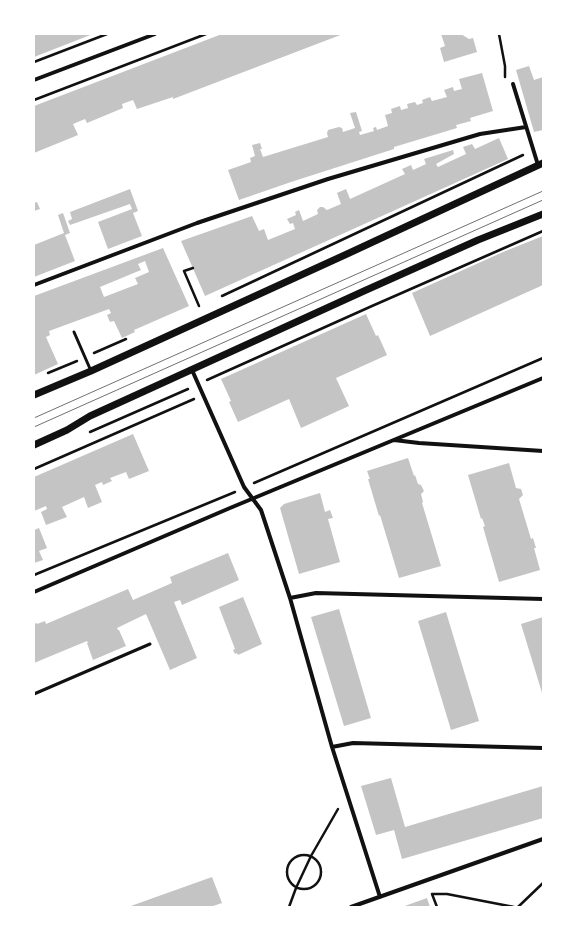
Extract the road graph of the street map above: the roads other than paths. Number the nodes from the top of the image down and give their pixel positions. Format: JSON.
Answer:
{"nodes":[{"id":1,"x":155,"y":34,"type":"edge"},
{"id":2,"x":34,"y":80,"type":"edge"},
{"id":3,"x":513,"y":84,"type":"dead end"},
{"id":4,"x":526,"y":127,"type":"junction"},
{"id":5,"x":540,"y":164,"type":"edge"},
{"id":6,"x":543,"y":214,"type":"edge"},
{"id":7,"x":34,"y":285,"type":"edge"},
{"id":8,"x":74,"y":332,"type":"dead end"},
{"id":9,"x":192,"y":370,"type":"junction"},
{"id":10,"x":91,"y":371,"type":"junction"},
{"id":11,"x":543,"y":378,"type":"edge"},
{"id":12,"x":34,"y":395,"type":"edge"},
{"id":13,"x":394,"y":440,"type":"junction"},
{"id":14,"x":34,"y":445,"type":"edge"},
{"id":15,"x":543,"y":451,"type":"edge"},
{"id":16,"x":253,"y":499,"type":"junction"},
{"id":17,"x":34,"y":592,"type":"edge"},
{"id":18,"x":290,"y":598,"type":"junction"},
{"id":19,"x":543,"y":599,"type":"edge"},
{"id":20,"x":150,"y":644,"type":"dead end"},
{"id":21,"x":34,"y":694,"type":"edge"},
{"id":22,"x":332,"y":748,"type":"junction"},
{"id":23,"x":543,"y":748,"type":"edge"},
{"id":24,"x":543,"y":839,"type":"edge"},
{"id":25,"x":380,"y":897,"type":"junction"},
{"id":26,"x":351,"y":907,"type":"edge"}],
"edges":[{"from":1,"to":2,"type":"street"},
{"from":3,"to":4,"type":"street"},
{"from":4,"to":5,"type":"street"},
{"from":4,"to":7,"type":"street"},
{"from":5,"to":10,"type":"street"},
{"from":6,"to":9,"type":"street"},
{"from":8,"to":10,"type":"lane"},
{"from":9,"to":14,"type":"street"},
{"from":9,"to":16,"type":"street"},
{"from":10,"to":12,"type":"street"},
{"from":11,"to":13,"type":"street"},
{"from":13,"to":15,"type":"street"},
{"from":13,"to":16,"type":"street"},
{"from":16,"to":17,"type":"street"},
{"from":16,"to":18,"type":"street"},
{"from":18,"to":19,"type":"street"},
{"from":18,"to":22,"type":"street"},
{"from":20,"to":21,"type":"lane"},
{"from":22,"to":23,"type":"street"},
{"from":22,"to":25,"type":"street"},
{"from":24,"to":25,"type":"street"},
{"from":25,"to":26,"type":"street"}]}
